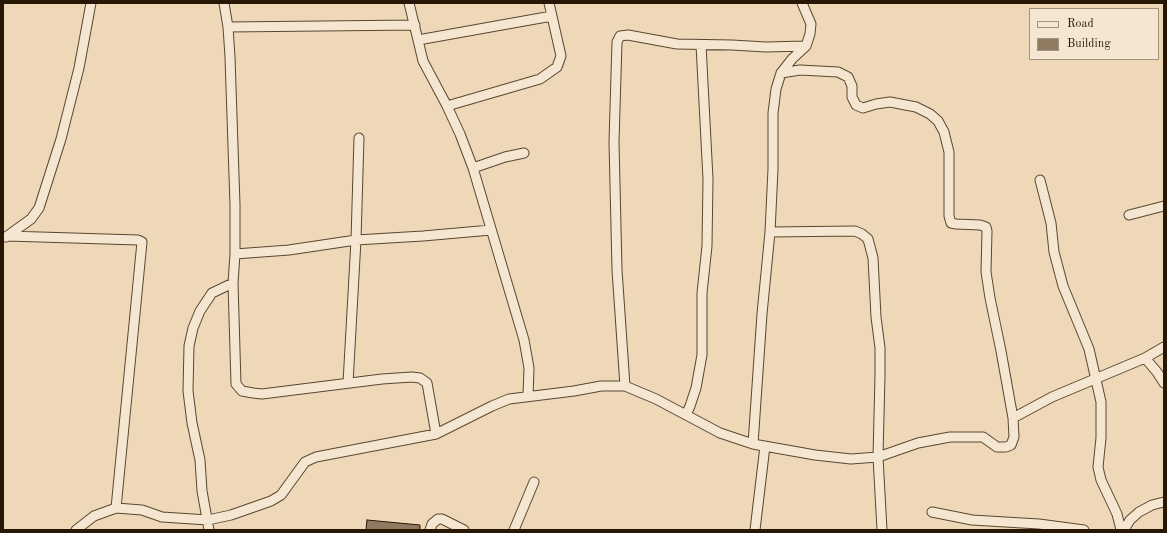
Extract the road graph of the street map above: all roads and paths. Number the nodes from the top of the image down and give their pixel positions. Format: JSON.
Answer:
{"nodes":[{"id":1,"x":91,"y":3,"type":"edge"},
{"id":2,"x":224,"y":3,"type":"edge"},
{"id":3,"x":409,"y":3,"type":"edge"},
{"id":4,"x":549,"y":3,"type":"edge"},
{"id":5,"x":802,"y":3,"type":"edge"},
{"id":6,"x":552,"y":16,"type":"junction"},
{"id":7,"x":415,"y":25,"type":"junction"},
{"id":8,"x":228,"y":27,"type":"junction"},
{"id":9,"x":418,"y":40,"type":"junction"},
{"id":10,"x":701,"y":45,"type":"junction"},
{"id":11,"x":806,"y":46,"type":"junction"},
{"id":12,"x":781,"y":72,"type":"junction"},
{"id":13,"x":447,"y":106,"type":"junction"},
{"id":14,"x":359,"y":138,"type":"dead end"},
{"id":15,"x":524,"y":153,"type":"dead end"},
{"id":16,"x":473,"y":168,"type":"junction"},
{"id":17,"x":1040,"y":180,"type":"dead end"},
{"id":18,"x":1164,"y":206,"type":"edge"},
{"id":19,"x":1129,"y":215,"type":"dead end"},
{"id":20,"x":492,"y":230,"type":"junction"},
{"id":21,"x":770,"y":232,"type":"junction"},
{"id":22,"x":5,"y":238,"type":"edge"},
{"id":23,"x":356,"y":240,"type":"junction"},
{"id":24,"x":235,"y":254,"type":"junction"},
{"id":25,"x":233,"y":283,"type":"junction"},
{"id":26,"x":1164,"y":348,"type":"edge"},
{"id":27,"x":1145,"y":358,"type":"junction"},
{"id":28,"x":1096,"y":379,"type":"junction"},
{"id":29,"x":348,"y":383,"type":"junction"},
{"id":30,"x":1164,"y":383,"type":"edge"},
{"id":31,"x":625,"y":386,"type":"junction"},
{"id":32,"x":528,"y":396,"type":"junction"},
{"id":33,"x":686,"y":415,"type":"junction"},
{"id":34,"x":1012,"y":418,"type":"junction"},
{"id":35,"x":436,"y":434,"type":"junction"},
{"id":36,"x":753,"y":444,"type":"junction"},
{"id":37,"x":765,"y":446,"type":"junction"},
{"id":38,"x":878,"y":457,"type":"junction"},
{"id":39,"x":534,"y":482,"type":"dead end"},
{"id":40,"x":1164,"y":502,"type":"edge"},
{"id":41,"x":116,"y":508,"type":"junction"},
{"id":42,"x":932,"y":512,"type":"dead end"},
{"id":43,"x":208,"y":520,"type":"junction"},
{"id":44,"x":1006,"y":526,"type":"edge"},
{"id":45,"x":76,"y":530,"type":"edge"},
{"id":46,"x":209,"y":530,"type":"edge"},
{"id":47,"x":430,"y":530,"type":"edge"},
{"id":48,"x":464,"y":530,"type":"edge"},
{"id":49,"x":514,"y":530,"type":"edge"},
{"id":50,"x":755,"y":530,"type":"edge"},
{"id":51,"x":882,"y":530,"type":"edge"},
{"id":52,"x":1084,"y":530,"type":"edge"},
{"id":53,"x":1121,"y":530,"type":"edge"},
{"id":54,"x":1124,"y":530,"type":"edge"}],
"edges":[{"from":1,"to":22,"type":"street"},
{"from":2,"to":8,"type":"street"},
{"from":3,"to":7,"type":"street"},
{"from":4,"to":6,"type":"street"},
{"from":5,"to":11,"type":"street"},
{"from":6,"to":9,"type":"street"},
{"from":6,"to":13,"type":"street"},
{"from":7,"to":8,"type":"street"},
{"from":7,"to":9,"type":"street"},
{"from":8,"to":24,"type":"street"},
{"from":9,"to":13,"type":"street"},
{"from":10,"to":11,"type":"street"},
{"from":10,"to":31,"type":"street"},
{"from":10,"to":33,"type":"street"},
{"from":11,"to":12,"type":"street"},
{"from":12,"to":21,"type":"street"},
{"from":12,"to":34,"type":"street"},
{"from":13,"to":16,"type":"street"},
{"from":14,"to":23,"type":"street"},
{"from":15,"to":16,"type":"street"},
{"from":16,"to":20,"type":"street"},
{"from":17,"to":28,"type":"street"},
{"from":18,"to":19,"type":"street"},
{"from":20,"to":23,"type":"street"},
{"from":20,"to":32,"type":"street"},
{"from":21,"to":36,"type":"street"},
{"from":21,"to":38,"type":"street"},
{"from":22,"to":41,"type":"street"},
{"from":23,"to":24,"type":"street"},
{"from":23,"to":29,"type":"street"},
{"from":24,"to":25,"type":"street"},
{"from":25,"to":29,"type":"street"},
{"from":25,"to":43,"type":"street"},
{"from":26,"to":27,"type":"street"},
{"from":27,"to":28,"type":"street"},
{"from":27,"to":30,"type":"street"},
{"from":28,"to":34,"type":"street"},
{"from":28,"to":53,"type":"street"},
{"from":29,"to":35,"type":"street"},
{"from":31,"to":32,"type":"street"},
{"from":31,"to":33,"type":"street"},
{"from":32,"to":35,"type":"street"},
{"from":33,"to":36,"type":"street"},
{"from":34,"to":38,"type":"street"},
{"from":35,"to":43,"type":"street"},
{"from":36,"to":37,"type":"street"},
{"from":37,"to":38,"type":"street"},
{"from":37,"to":50,"type":"street"},
{"from":38,"to":51,"type":"street"},
{"from":39,"to":49,"type":"street"},
{"from":40,"to":54,"type":"street"},
{"from":41,"to":43,"type":"street"},
{"from":41,"to":45,"type":"street"},
{"from":42,"to":44,"type":"street"},
{"from":43,"to":46,"type":"street"},
{"from":44,"to":52,"type":"street"},
{"from":47,"to":48,"type":"street"}]}
